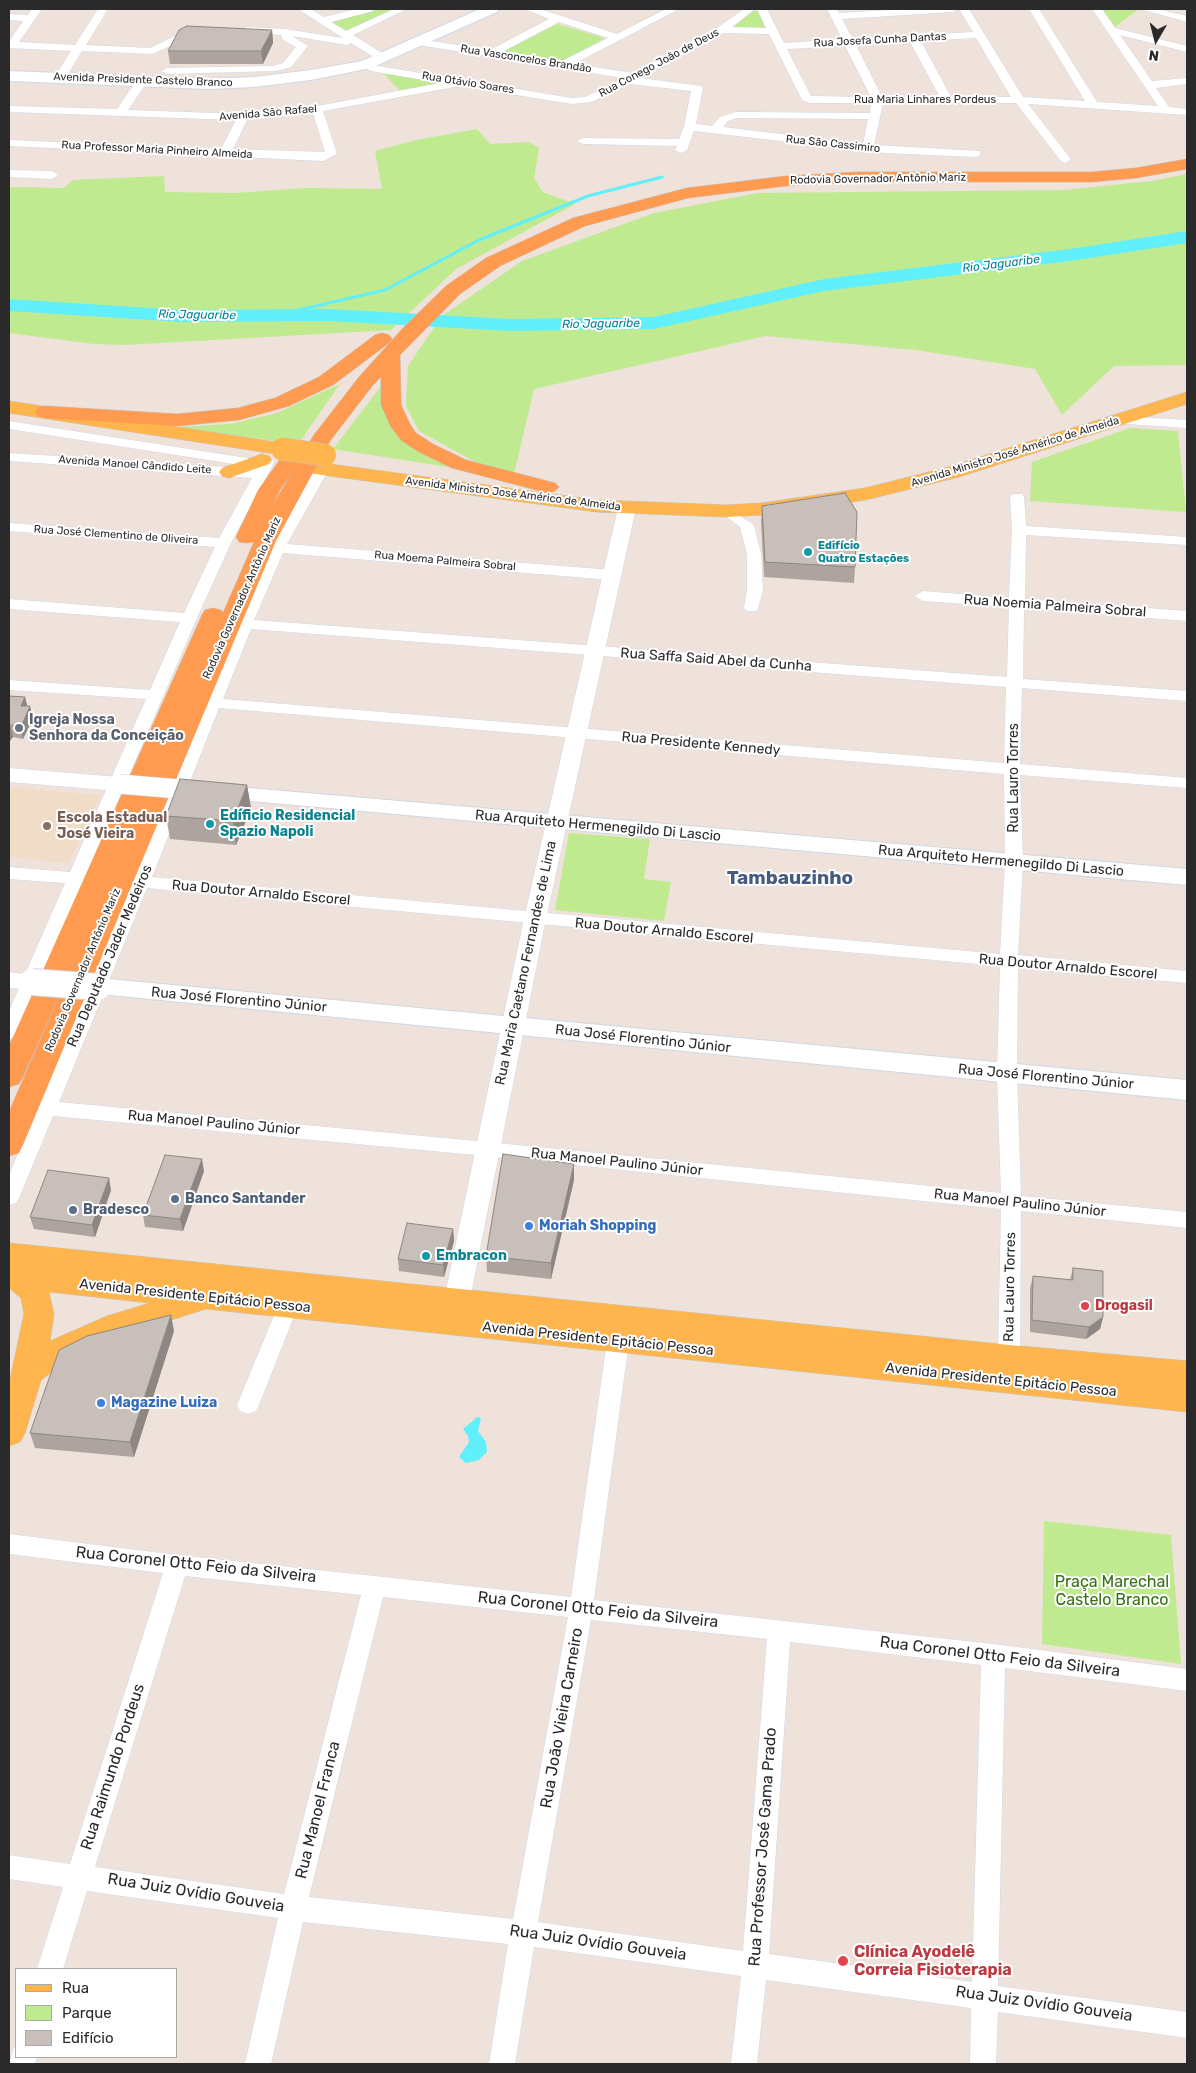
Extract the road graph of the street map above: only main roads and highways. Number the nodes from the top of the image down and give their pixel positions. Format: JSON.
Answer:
{"nodes":[{"id":1,"x":492,"y":9,"type":"edge"},
{"id":2,"x":9,"y":76,"type":"edge"},
{"id":3,"x":1187,"y":157,"type":"edge"},
{"id":4,"x":1187,"y":164,"type":"edge"},
{"id":5,"x":428,"y":303,"type":"junction"},
{"id":6,"x":393,"y":338,"type":"junction"},
{"id":7,"x":1187,"y":386,"type":"edge"},
{"id":8,"x":1187,"y":398,"type":"edge"},
{"id":9,"x":9,"y":407,"type":"edge"},
{"id":10,"x":45,"y":412,"type":"junction"},
{"id":11,"x":9,"y":420,"type":"edge"},
{"id":12,"x":267,"y":461,"type":"junction"},
{"id":13,"x":321,"y":464,"type":"junction"},
{"id":14,"x":229,"y":472,"type":"road end"},
{"id":15,"x":548,"y":487,"type":"junction"},
{"id":16,"x":179,"y":789,"type":"edge"},
{"id":17,"x":1187,"y":876,"type":"edge"},
{"id":18,"x":20,"y":981,"type":"edge"},
{"id":19,"x":9,"y":1077,"type":"edge"},
{"id":20,"x":1187,"y":1090,"type":"edge"},
{"id":21,"x":9,"y":1145,"type":"edge"},
{"id":22,"x":12,"y":1269,"type":"edge"},
{"id":23,"x":206,"y":1298,"type":"junction"},
{"id":24,"x":454,"y":1313,"type":"junction"},
{"id":25,"x":28,"y":1373,"type":"junction"},
{"id":26,"x":1187,"y":1374,"type":"edge"},
{"id":27,"x":1187,"y":1399,"type":"edge"},
{"id":28,"x":9,"y":1433,"type":"edge"}],
"edges":[{"from":1,"to":2,"type":"main road","name":"Avenida Presidente Castelo Branco"},
{"from":3,"to":5,"type":"highway","name":"Rodovia Governador Antônio Mariz"},
{"from":4,"to":5,"type":"highway","name":"Rodovia Governador Antônio Mariz"},
{"from":5,"to":6,"type":"highway","name":"Rodovia Governador Antônio Mariz"},
{"from":6,"to":10,"type":"highway"},
{"from":6,"to":15,"type":"highway"},
{"from":6,"to":19,"type":"highway","name":"Rodovia Governador Antônio Mariz"},
{"from":6,"to":21,"type":"highway","name":"Rodovia Governador Antônio Mariz"},
{"from":7,"to":15,"type":"main road","name":"Avenida Ministro José Américo de Almeida"},
{"from":8,"to":13,"type":"main road","name":"Avenida Ministro José Américo de Almeida"},
{"from":9,"to":10,"type":"main road","name":"Avenida Ministro José Américo de Almeida"},
{"from":10,"to":12,"type":"main road","name":"Avenida Ministro José Américo de Almeida"},
{"from":11,"to":12,"type":"main road","name":"Avenida Ministro José Américo de Almeida"},
{"from":12,"to":13,"type":"main road","name":"Avenida Ministro José Américo de Almeida"},
{"from":12,"to":14,"type":"main road"},
{"from":13,"to":15,"type":"main road","name":"Avenida Ministro José Américo de Almeida"},
{"from":16,"to":17,"type":"main road","name":"Rua Arquiteto Hermenegildo Di Lascio"},
{"from":18,"to":20,"type":"main road","name":"Rua José Florentino Júnior","bridge":true},
{"from":22,"to":23,"type":"main road","name":"Avenida Presidente Epitácio Pessoa"},
{"from":22,"to":24,"type":"main road","name":"Avenida Presidente Epitácio Pessoa"},
{"from":22,"to":25,"type":"main road"},
{"from":23,"to":24,"type":"main road","name":"Avenida Presidente Epitácio Pessoa"},
{"from":23,"to":25,"type":"main road"},
{"from":24,"to":26,"type":"main road","name":"Avenida Presidente Epitácio Pessoa"},
{"from":24,"to":27,"type":"main road","name":"Avenida Presidente Epitácio Pessoa"},
{"from":25,"to":28,"type":"main road"}]}
